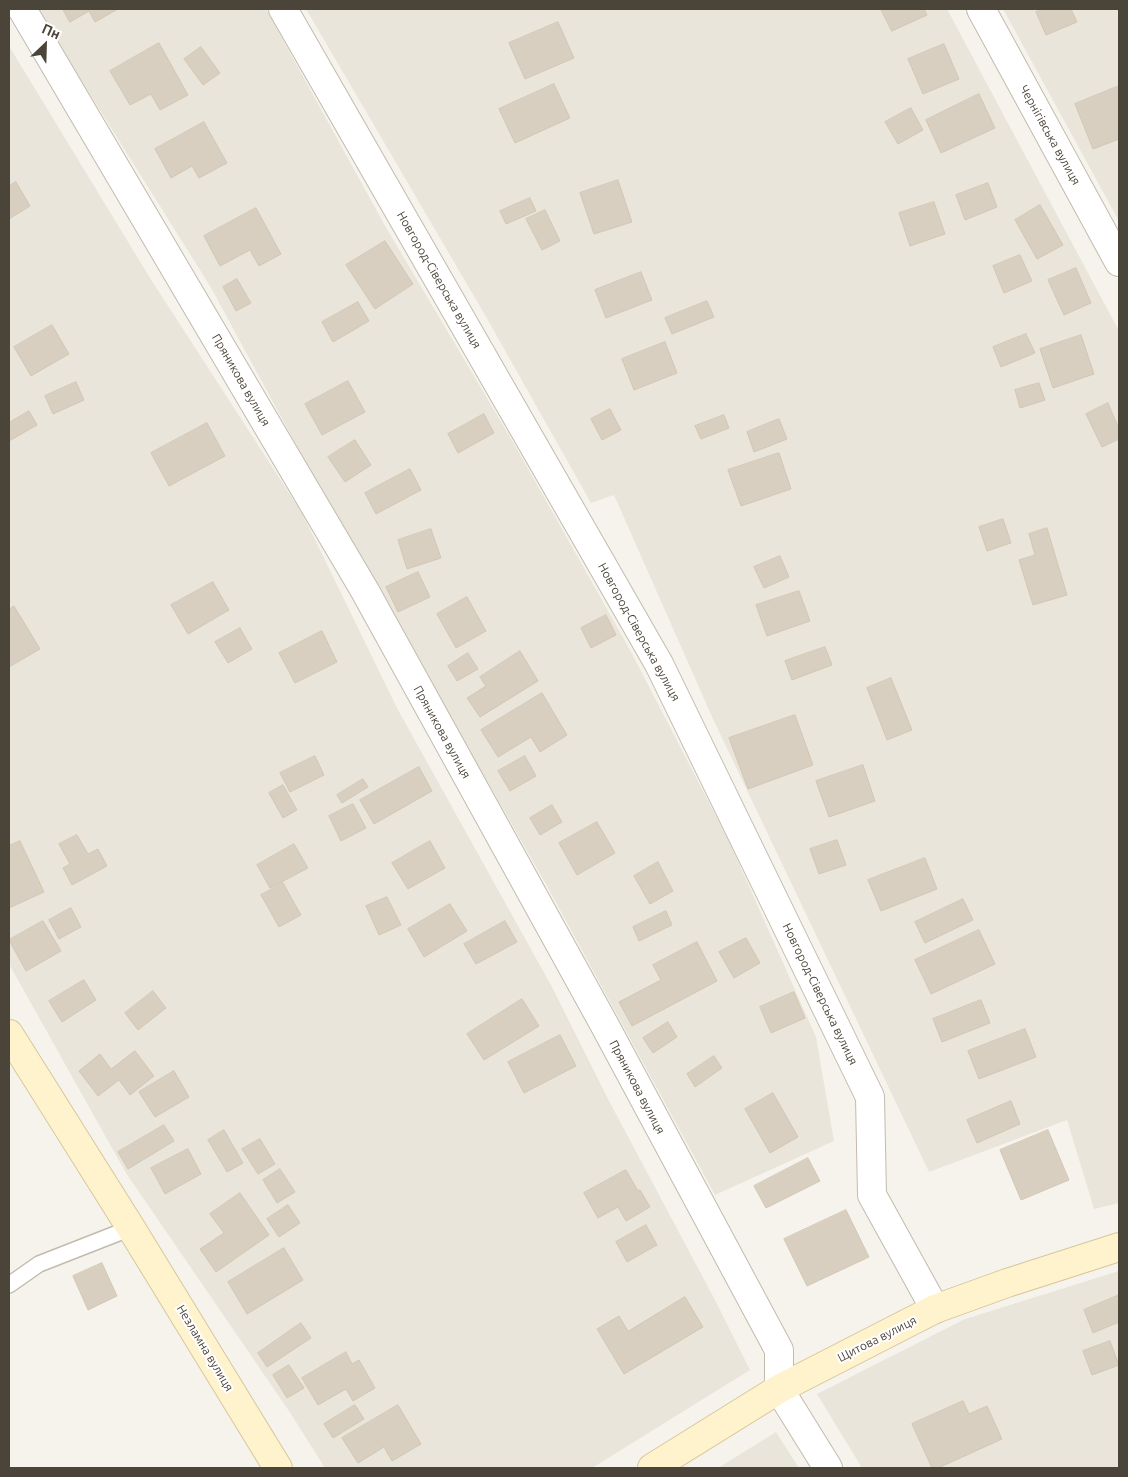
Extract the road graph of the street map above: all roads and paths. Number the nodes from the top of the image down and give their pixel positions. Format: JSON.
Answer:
{"nodes":[{"id":1,"x":22,"y":9,"type":"edge"},
{"id":2,"x":283,"y":9,"type":"edge"},
{"id":3,"x":981,"y":9,"type":"edge"},
{"id":4,"x":1119,"y":262,"type":"edge"},
{"id":5,"x":9,"y":1034,"type":"edge"},
{"id":6,"x":131,"y":1228,"type":"junction"},
{"id":7,"x":1119,"y":1247,"type":"edge"},
{"id":8,"x":9,"y":1285,"type":"edge"},
{"id":9,"x":935,"y":1309,"type":"junction"},
{"id":10,"x":779,"y":1389,"type":"junction"},
{"id":11,"x":278,"y":1468,"type":"edge"},
{"id":12,"x":652,"y":1468,"type":"edge"},
{"id":13,"x":828,"y":1468,"type":"edge"}],
"edges":[{"from":1,"to":10,"type":"street","name":"Пряникова вулиця"},
{"from":2,"to":9,"type":"street","name":"Новгород-Сіверська вулиця"},
{"from":3,"to":4,"type":"street","name":"Чернігівська вулиця"},
{"from":5,"to":6,"type":"street","name":"Незламна вулиця"},
{"from":6,"to":8,"type":"lane"},
{"from":6,"to":11,"type":"street","name":"Незламна вулиця"},
{"from":7,"to":9,"type":"street","name":"Щитова вулиця"},
{"from":9,"to":10,"type":"street","name":"Щитова вулиця"},
{"from":10,"to":12,"type":"street","name":"Щитова вулиця"},
{"from":10,"to":13,"type":"street"}]}
